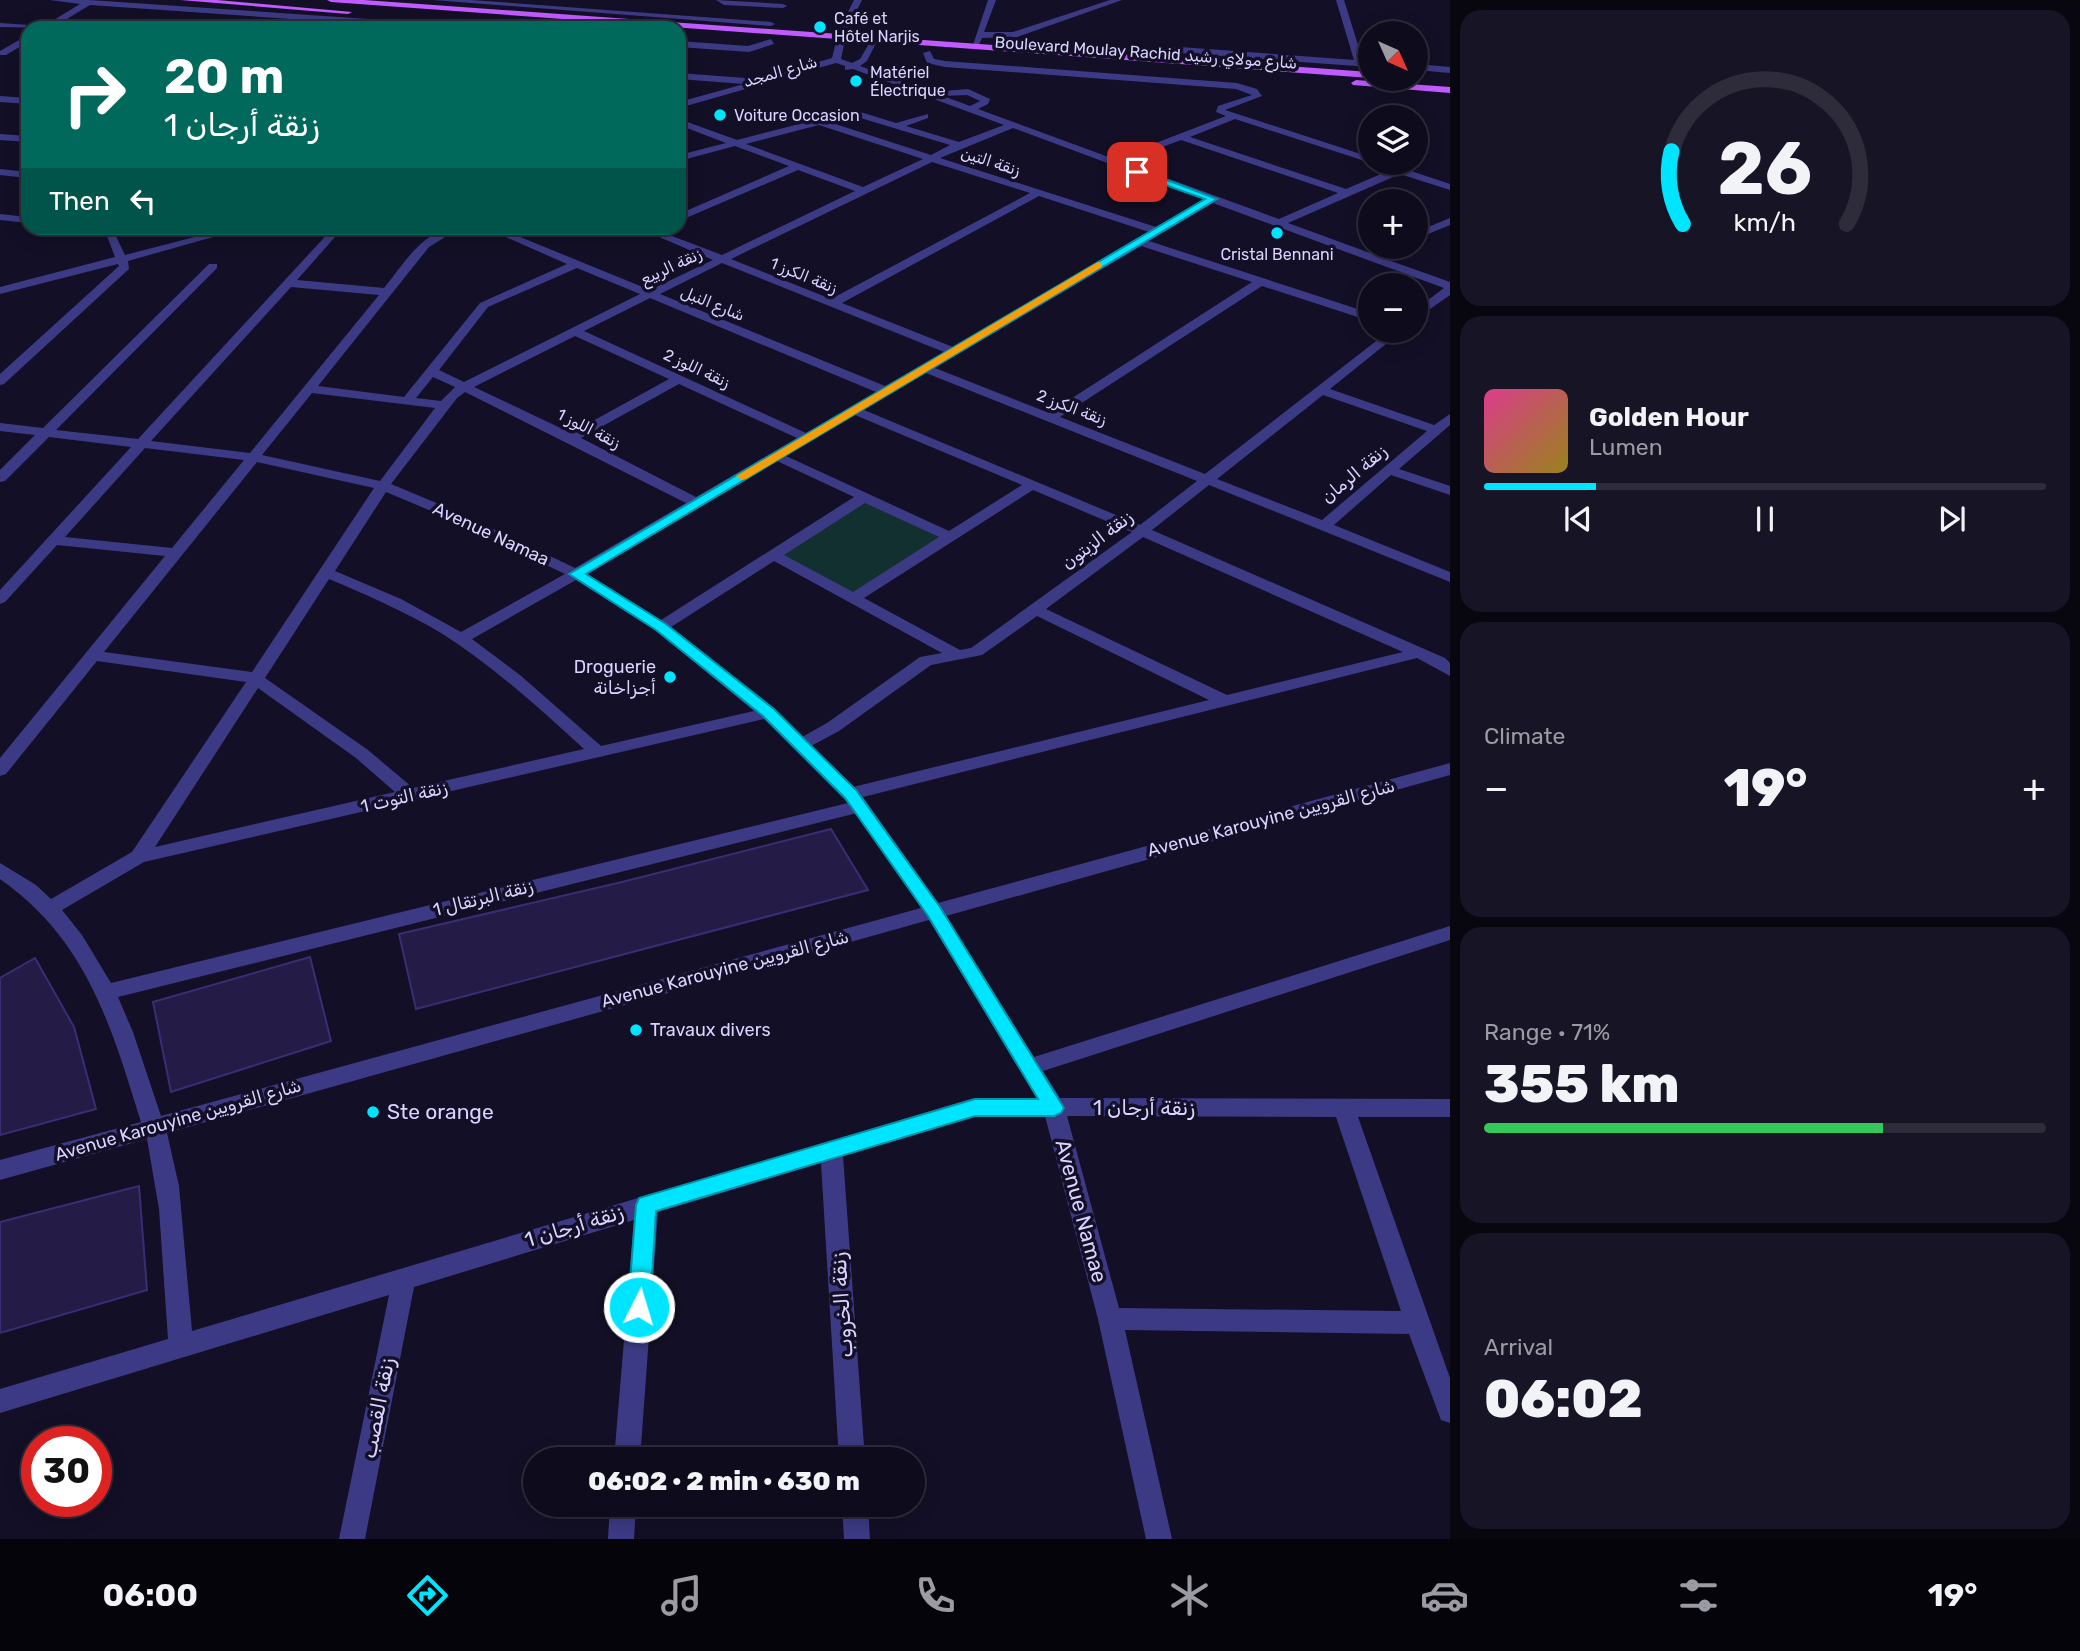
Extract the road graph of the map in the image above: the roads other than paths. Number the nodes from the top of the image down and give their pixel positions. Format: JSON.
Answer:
{"nodes":[{"id":1,"x":54,"y":0,"type":"edge"},
{"id":2,"x":184,"y":0,"type":"edge"},
{"id":3,"x":331,"y":0,"type":"edge"},
{"id":4,"x":437,"y":0,"type":"edge"},
{"id":5,"x":587,"y":0,"type":"edge"},
{"id":6,"x":720,"y":0,"type":"edge"},
{"id":7,"x":858,"y":0,"type":"edge"},
{"id":8,"x":992,"y":0,"type":"edge"},
{"id":9,"x":1118,"y":0,"type":"edge"},
{"id":10,"x":1340,"y":0,"type":"edge"},
{"id":11,"x":89,"y":3,"type":"junction"},
{"id":12,"x":785,"y":3,"type":"edge"},
{"id":13,"x":579,"y":10,"type":"junction"},
{"id":14,"x":57,"y":21,"type":"edge"},
{"id":15,"x":366,"y":21,"type":"edge"},
{"id":16,"x":480,"y":21,"type":"edge"},
{"id":17,"x":672,"y":21,"type":"edge"},
{"id":18,"x":686,"y":22,"type":"edge"},
{"id":19,"x":0,"y":25,"type":"edge"},
{"id":20,"x":21,"y":26,"type":"edge"},
{"id":21,"x":769,"y":27,"type":"junction"},
{"id":22,"x":980,"y":35,"type":"junction"},
{"id":23,"x":686,"y":36,"type":"edge"},
{"id":24,"x":841,"y":37,"type":"junction"},
{"id":25,"x":876,"y":39,"type":"junction"},
{"id":26,"x":21,"y":42,"type":"edge"},
{"id":27,"x":771,"y":42,"type":"junction"},
{"id":28,"x":782,"y":43,"type":"dead end"},
{"id":29,"x":686,"y":44,"type":"edge"},
{"id":30,"x":975,"y":46,"type":"junction"},
{"id":31,"x":827,"y":47,"type":"dead end"},
{"id":32,"x":839,"y":48,"type":"junction"},
{"id":33,"x":872,"y":49,"type":"junction"},
{"id":34,"x":1,"y":53,"type":"edge"},
{"id":35,"x":926,"y":53,"type":"junction"},
{"id":36,"x":15,"y":54,"type":"dead end"},
{"id":37,"x":1155,"y":59,"type":"junction"},
{"id":38,"x":836,"y":60,"type":"junction"},
{"id":39,"x":1358,"y":61,"type":"edge"},
{"id":40,"x":1358,"y":64,"type":"edge"},
{"id":41,"x":855,"y":66,"type":"junction"},
{"id":42,"x":1428,"y":68,"type":"edge"},
{"id":43,"x":1450,"y":70,"type":"edge"},
{"id":44,"x":1358,"y":74,"type":"edge"},
{"id":45,"x":686,"y":77,"type":"edge"},
{"id":46,"x":1428,"y":79,"type":"edge"},
{"id":47,"x":1450,"y":80,"type":"edge"},
{"id":48,"x":760,"y":82,"type":"junction"},
{"id":49,"x":1450,"y":90,"type":"edge"},
{"id":50,"x":930,"y":96,"type":"junction"},
{"id":51,"x":0,"y":99,"type":"edge"},
{"id":52,"x":21,"y":100,"type":"edge"},
{"id":53,"x":686,"y":103,"type":"edge"},
{"id":54,"x":968,"y":110,"type":"junction"},
{"id":55,"x":686,"y":113,"type":"edge"},
{"id":56,"x":925,"y":116,"type":"dead end"},
{"id":57,"x":1235,"y":116,"type":"junction"},
{"id":58,"x":816,"y":121,"type":"junction"},
{"id":59,"x":686,"y":125,"type":"edge"},
{"id":60,"x":896,"y":126,"type":"junction"},
{"id":61,"x":1011,"y":126,"type":"junction"},
{"id":62,"x":0,"y":137,"type":"edge"},
{"id":63,"x":1181,"y":137,"type":"junction"},
{"id":64,"x":21,"y":138,"type":"edge"},
{"id":65,"x":732,"y":144,"type":"junction"},
{"id":66,"x":959,"y":145,"type":"junction"},
{"id":67,"x":686,"y":156,"type":"edge"},
{"id":68,"x":1358,"y":156,"type":"edge"},
{"id":69,"x":933,"y":159,"type":"junction"},
{"id":70,"x":1112,"y":163,"type":"junction"},
{"id":71,"x":796,"y":167,"type":"junction"},
{"id":72,"x":1,"y":172,"type":"edge"},
{"id":73,"x":21,"y":174,"type":"edge"},
{"id":74,"x":1388,"y":175,"type":"edge"},
{"id":75,"x":1414,"y":175,"type":"edge"},
{"id":76,"x":1450,"y":187,"type":"edge"},
{"id":77,"x":864,"y":191,"type":"junction"},
{"id":78,"x":1038,"y":193,"type":"junction"},
{"id":79,"x":1348,"y":193,"type":"junction"},
{"id":80,"x":1212,"y":199,"type":"junction"},
{"id":81,"x":686,"y":215,"type":"edge"},
{"id":82,"x":0,"y":217,"type":"edge"},
{"id":83,"x":21,"y":219,"type":"edge"},
{"id":84,"x":1450,"y":220,"type":"edge"},
{"id":85,"x":1279,"y":223,"type":"junction"},
{"id":86,"x":1428,"y":230,"type":"edge"},
{"id":87,"x":1157,"y":231,"type":"junction"},
{"id":88,"x":112,"y":235,"type":"edge"},
{"id":89,"x":212,"y":235,"type":"edge"},
{"id":90,"x":332,"y":235,"type":"edge"},
{"id":91,"x":443,"y":235,"type":"edge"},
{"id":92,"x":507,"y":235,"type":"edge"},
{"id":93,"x":667,"y":235,"type":"edge"},
{"id":94,"x":1138,"y":241,"type":"junction"},
{"id":95,"x":1358,"y":253,"type":"edge"},
{"id":96,"x":121,"y":258,"type":"junction"},
{"id":97,"x":723,"y":259,"type":"junction"},
{"id":98,"x":1375,"y":259,"type":"edge"},
{"id":99,"x":576,"y":264,"type":"junction"},
{"id":100,"x":213,"y":266,"type":"dead end"},
{"id":101,"x":1260,"y":282,"type":"junction"},
{"id":102,"x":287,"y":283,"type":"junction"},
{"id":103,"x":1450,"y":288,"type":"edge"},
{"id":104,"x":0,"y":291,"type":"edge"},
{"id":105,"x":387,"y":292,"type":"junction"},
{"id":106,"x":650,"y":293,"type":"junction"},
{"id":107,"x":832,"y":303,"type":"junction"},
{"id":108,"x":1428,"y":305,"type":"edge"},
{"id":109,"x":1358,"y":313,"type":"edge"},
{"id":110,"x":574,"y":331,"type":"junction"},
{"id":111,"x":1381,"y":343,"type":"edge"},
{"id":112,"x":953,"y":351,"type":"junction"},
{"id":113,"x":924,"y":368,"type":"junction"},
{"id":114,"x":431,"y":371,"type":"junction"},
{"id":115,"x":679,"y":379,"type":"junction"},
{"id":116,"x":0,"y":381,"type":"edge"},
{"id":117,"x":465,"y":386,"type":"junction"},
{"id":118,"x":309,"y":389,"type":"junction"},
{"id":119,"x":1320,"y":390,"type":"junction"},
{"id":120,"x":885,"y":391,"type":"junction"},
{"id":121,"x":408,"y":400,"type":"junction"},
{"id":122,"x":442,"y":405,"type":"junction"},
{"id":123,"x":853,"y":410,"type":"junction"},
{"id":124,"x":1050,"y":418,"type":"junction"},
{"id":125,"x":1450,"y":418,"type":"edge"},
{"id":126,"x":0,"y":427,"type":"edge"},
{"id":127,"x":1437,"y":430,"type":"junction"},
{"id":128,"x":45,"y":432,"type":"junction"},
{"id":129,"x":571,"y":438,"type":"junction"},
{"id":130,"x":807,"y":438,"type":"junction"},
{"id":131,"x":141,"y":443,"type":"junction"},
{"id":132,"x":776,"y":456,"type":"junction"},
{"id":133,"x":253,"y":457,"type":"junction"},
{"id":134,"x":1389,"y":470,"type":"junction"},
{"id":135,"x":0,"y":478,"type":"edge"},
{"id":136,"x":1208,"y":479,"type":"junction"},
{"id":137,"x":1032,"y":485,"type":"junction"},
{"id":138,"x":383,"y":486,"type":"junction"},
{"id":139,"x":1450,"y":491,"type":"edge"},
{"id":140,"x":864,"y":497,"type":"junction"},
{"id":141,"x":696,"y":503,"type":"junction"},
{"id":142,"x":1324,"y":526,"type":"junction"},
{"id":143,"x":1142,"y":531,"type":"junction"},
{"id":144,"x":950,"y":537,"type":"junction"},
{"id":145,"x":54,"y":540,"type":"junction"},
{"id":146,"x":174,"y":553,"type":"junction"},
{"id":147,"x":773,"y":555,"type":"junction"},
{"id":148,"x":327,"y":573,"type":"junction"},
{"id":149,"x":576,"y":574,"type":"junction"},
{"id":150,"x":1450,"y":577,"type":"edge"},
{"id":151,"x":0,"y":598,"type":"edge"},
{"id":152,"x":854,"y":598,"type":"junction"},
{"id":153,"x":1036,"y":610,"type":"junction"},
{"id":154,"x":661,"y":627,"type":"junction"},
{"id":155,"x":461,"y":639,"type":"junction"},
{"id":156,"x":1419,"y":653,"type":"junction"},
{"id":157,"x":93,"y":656,"type":"junction"},
{"id":158,"x":958,"y":656,"type":"junction"},
{"id":159,"x":1446,"y":661,"type":"edge"},
{"id":160,"x":255,"y":678,"type":"junction"},
{"id":161,"x":1225,"y":701,"type":"junction"},
{"id":162,"x":768,"y":713,"type":"junction"},
{"id":163,"x":801,"y":744,"type":"junction"},
{"id":164,"x":597,"y":752,"type":"junction"},
{"id":165,"x":1450,"y":769,"type":"edge"},
{"id":166,"x":0,"y":770,"type":"edge"},
{"id":167,"x":410,"y":795,"type":"junction"},
{"id":168,"x":856,"y":800,"type":"junction"},
{"id":169,"x":139,"y":857,"type":"junction"},
{"id":170,"x":0,"y":870,"type":"edge"},
{"id":171,"x":51,"y":908,"type":"junction"},
{"id":172,"x":934,"y":912,"type":"junction"},
{"id":173,"x":1450,"y":933,"type":"edge"},
{"id":174,"x":106,"y":992,"type":"junction"},
{"id":175,"x":1030,"y":1067,"type":"junction"},
{"id":176,"x":1054,"y":1108,"type":"junction"},
{"id":177,"x":1344,"y":1108,"type":"junction"},
{"id":178,"x":1450,"y":1108,"type":"edge"},
{"id":179,"x":153,"y":1126,"type":"junction"},
{"id":180,"x":831,"y":1150,"type":"junction"},
{"id":181,"x":0,"y":1170,"type":"edge"},
{"id":182,"x":646,"y":1205,"type":"junction"},
{"id":183,"x":404,"y":1277,"type":"junction"},
{"id":184,"x":1110,"y":1319,"type":"junction"},
{"id":185,"x":1417,"y":1323,"type":"junction"},
{"id":186,"x":181,"y":1345,"type":"junction"},
{"id":187,"x":0,"y":1401,"type":"edge"},
{"id":188,"x":1450,"y":1411,"type":"edge"},
{"id":189,"x":628,"y":1447,"type":"edge"},
{"id":190,"x":851,"y":1447,"type":"edge"},
{"id":191,"x":622,"y":1517,"type":"edge"},
{"id":192,"x":856,"y":1517,"type":"edge"},
{"id":193,"x":352,"y":1539,"type":"edge"},
{"id":194,"x":621,"y":1539,"type":"edge"},
{"id":195,"x":857,"y":1539,"type":"edge"},
{"id":196,"x":1159,"y":1539,"type":"edge"}],
"edges":[{"from":1,"to":11,"type":"street"},
{"from":2,"to":16,"type":"main road"},
{"from":3,"to":17,"type":"main road","name":"Boulevard Moulay Rachid شارع مولاي رشيد"},
{"from":4,"to":13,"type":"street"},
{"from":5,"to":13,"type":"street"},
{"from":6,"to":12,"type":"street"},
{"from":7,"to":24,"type":"street","name":"شارع المجد"},
{"from":8,"to":22,"type":"street"},
{"from":9,"to":22,"type":"street"},
{"from":10,"to":39,"type":"street"},
{"from":11,"to":14,"type":"street"},
{"from":11,"to":15,"type":"street"},
{"from":12,"to":21,"type":"street"},
{"from":13,"to":21,"type":"street"},
{"from":18,"to":21,"type":"main road","name":"Boulevard Moulay Rachid شارع مولاي رشيد"},
{"from":19,"to":20,"type":"street"},
{"from":21,"to":24,"type":"main road","name":"Boulevard Moulay Rachid شارع مولاي رشيد"},
{"from":22,"to":30,"type":"street"},
{"from":23,"to":27,"type":"main road"},
{"from":24,"to":25,"type":"main road","name":"Boulevard Moulay Rachid شارع مولاي رشيد"},
{"from":24,"to":32,"type":"street","name":"شارع المجد"},
{"from":25,"to":30,"type":"main road","name":"Boulevard Moulay Rachid شارع مولاي رشيد"},
{"from":25,"to":33,"type":"street","name":"شارع المجد"},
{"from":26,"to":34,"type":"street"},
{"from":27,"to":28,"type":"main road"},
{"from":27,"to":29,"type":"street"},
{"from":30,"to":37,"type":"main road","name":"Boulevard Moulay Rachid شارع مولاي رشيد"},
{"from":31,"to":32,"type":"main road","name":"Boulevard Moulay Rachid شارع مولاي رشيد"},
{"from":32,"to":33,"type":"main road","name":"Boulevard Moulay Rachid شارع مولاي رشيد"},
{"from":32,"to":38,"type":"street","name":"شارع المجد"},
{"from":33,"to":35,"type":"main road","name":"Boulevard Moulay Rachid شارع مولاي رشيد"},
{"from":33,"to":41,"type":"street","name":"شارع المجد"},
{"from":34,"to":36,"type":"street"},
{"from":35,"to":49,"type":"main road","name":"Boulevard Moulay Rachid شارع مولاي رشيد"},
{"from":35,"to":57,"type":"street"},
{"from":37,"to":40,"type":"street"},
{"from":37,"to":44,"type":"main road","name":"Boulevard Moulay Rachid شارع مولاي رشيد"},
{"from":38,"to":41,"type":"street"},
{"from":38,"to":48,"type":"street","name":"شارع المجد"},
{"from":41,"to":50,"type":"street"},
{"from":41,"to":55,"type":"street","name":"شارع المجد"},
{"from":42,"to":43,"type":"street"},
{"from":45,"to":48,"type":"street"},
{"from":46,"to":47,"type":"main road"},
{"from":48,"to":53,"type":"street","name":"شارع المجد"},
{"from":50,"to":54,"type":"street"},
{"from":50,"to":54,"type":"street"},
{"from":51,"to":52,"type":"street"},
{"from":54,"to":61,"type":"street"},
{"from":56,"to":60,"type":"street"},
{"from":57,"to":63,"type":"street"},
{"from":57,"to":68,"type":"street"},
{"from":58,"to":60,"type":"street"},
{"from":58,"to":65,"type":"street"},
{"from":58,"to":69,"type":"street","name":"زنقة التين"},
{"from":59,"to":65,"type":"street"},
{"from":60,"to":66,"type":"street"},
{"from":61,"to":66,"type":"street","name":"زنقة الربيع"},
{"from":61,"to":70,"type":"street"},
{"from":62,"to":64,"type":"street"},
{"from":63,"to":70,"type":"street"},
{"from":63,"to":79,"type":"street"},
{"from":65,"to":67,"type":"street"},
{"from":65,"to":71,"type":"street"},
{"from":66,"to":69,"type":"street","name":"زنقة الربيع"},
{"from":69,"to":77,"type":"street","name":"زنقة الربيع"},
{"from":69,"to":78,"type":"street","name":"زنقة التين"},
{"from":70,"to":80,"type":"street"},
{"from":71,"to":77,"type":"street"},
{"from":71,"to":81,"type":"street"},
{"from":72,"to":73,"type":"street"},
{"from":74,"to":79,"type":"street"},
{"from":75,"to":76,"type":"street"},
{"from":77,"to":97,"type":"street","name":"زنقة الربيع"},
{"from":78,"to":87,"type":"street","name":"زنقة التين"},
{"from":78,"to":107,"type":"street"},
{"from":79,"to":85,"type":"street"},
{"from":80,"to":85,"type":"street"},
{"from":80,"to":87,"type":"street"},
{"from":82,"to":83,"type":"street"},
{"from":84,"to":86,"type":"street"},
{"from":85,"to":95,"type":"street"},
{"from":87,"to":94,"type":"street"},
{"from":88,"to":96,"type":"street"},
{"from":89,"to":96,"type":"street"},
{"from":90,"to":102,"type":"street"},
{"from":91,"to":105,"type":"street"},
{"from":92,"to":99,"type":"street","name":"شارع النبل"},
{"from":93,"to":97,"type":"street","name":"زنقة الكرز 1"},
{"from":94,"to":101,"type":"street"},
{"from":94,"to":112,"type":"street"},
{"from":96,"to":104,"type":"street"},
{"from":96,"to":116,"type":"street"},
{"from":97,"to":106,"type":"street","name":"زنقة الربيع"},
{"from":97,"to":107,"type":"street","name":"زنقة الكرز 1"},
{"from":98,"to":103,"type":"street"},
{"from":99,"to":106,"type":"street","name":"شارع النبل"},
{"from":99,"to":114,"type":"street"},
{"from":100,"to":128,"type":"street"},
{"from":101,"to":109,"type":"street"},
{"from":101,"to":124,"type":"street"},
{"from":102,"to":105,"type":"street"},
{"from":102,"to":131,"type":"street"},
{"from":103,"to":108,"type":"street"},
{"from":105,"to":118,"type":"street"},
{"from":106,"to":110,"type":"street","name":"زنقة الربيع"},
{"from":106,"to":120,"type":"street","name":"شارع النبل"},
{"from":107,"to":112,"type":"street","name":"زنقة الكرز 1"},
{"from":110,"to":115,"type":"street","name":"زنقة اللوز 2"},
{"from":110,"to":117,"type":"street","name":"زنقة الربيع"},
{"from":111,"to":119,"type":"street","name":"زنقة الزيتون"},
{"from":112,"to":113,"type":"street"},
{"from":113,"to":120,"type":"street"},
{"from":113,"to":124,"type":"street","name":"زنقة الكرز 2"},
{"from":114,"to":117,"type":"street","name":"زنقة اللوز 1"},
{"from":114,"to":121,"type":"street"},
{"from":115,"to":129,"type":"street"},
{"from":115,"to":130,"type":"street","name":"زنقة اللوز 2"},
{"from":117,"to":122,"type":"street","name":"زنقة الربيع"},
{"from":117,"to":129,"type":"street","name":"زنقة اللوز 1"},
{"from":118,"to":121,"type":"street"},
{"from":118,"to":133,"type":"street"},
{"from":119,"to":127,"type":"street"},
{"from":119,"to":136,"type":"street","name":"زنقة الزيتون"},
{"from":120,"to":123,"type":"street"},
{"from":121,"to":122,"type":"street"},
{"from":122,"to":138,"type":"street","name":"زنقة الربيع"},
{"from":123,"to":130,"type":"street"},
{"from":123,"to":137,"type":"street"},
{"from":124,"to":136,"type":"street","name":"زنقة الكرز 2"},
{"from":125,"to":127,"type":"street","name":"زنقة الرمان"},
{"from":126,"to":128,"type":"street","name":"Avenue Namaa"},
{"from":127,"to":134,"type":"street","name":"زنقة الرمان"},
{"from":128,"to":131,"type":"street","name":"Avenue Namaa"},
{"from":128,"to":135,"type":"street"},
{"from":129,"to":141,"type":"street","name":"زنقة اللوز 1"},
{"from":130,"to":132,"type":"street"},
{"from":131,"to":133,"type":"street","name":"Avenue Namaa"},
{"from":131,"to":145,"type":"street"},
{"from":132,"to":140,"type":"street"},
{"from":132,"to":141,"type":"street"},
{"from":133,"to":138,"type":"street","name":"Avenue Namaa"},
{"from":133,"to":146,"type":"street"},
{"from":134,"to":139,"type":"street"},
{"from":134,"to":142,"type":"street","name":"زنقة الرمان"},
{"from":136,"to":142,"type":"street","name":"زنقة الكرز 2"},
{"from":136,"to":143,"type":"street","name":"زنقة الزيتون"},
{"from":137,"to":143,"type":"street"},
{"from":137,"to":144,"type":"street"},
{"from":138,"to":148,"type":"street","name":"زنقة الربيع"},
{"from":138,"to":149,"type":"street","name":"Avenue Namaa"},
{"from":140,"to":144,"type":"street"},
{"from":140,"to":147,"type":"street"},
{"from":141,"to":149,"type":"street"},
{"from":142,"to":150,"type":"street","name":"زنقة الرمان"},
{"from":143,"to":153,"type":"street","name":"زنقة الزيتون"},
{"from":143,"to":156,"type":"street"},
{"from":144,"to":152,"type":"street"},
{"from":145,"to":146,"type":"street"},
{"from":145,"to":151,"type":"street"},
{"from":146,"to":157,"type":"street"},
{"from":147,"to":152,"type":"street"},
{"from":147,"to":154,"type":"street"},
{"from":148,"to":155,"type":"street"},
{"from":148,"to":160,"type":"street","name":"زنقة الربيع"},
{"from":149,"to":154,"type":"street","name":"Avenue Namaa"},
{"from":149,"to":155,"type":"street"},
{"from":152,"to":158,"type":"street"},
{"from":153,"to":158,"type":"street","name":"زنقة الزيتون"},
{"from":153,"to":161,"type":"street"},
{"from":154,"to":162,"type":"street","name":"Avenue Namaa"},
{"from":155,"to":164,"type":"street"},
{"from":156,"to":159,"type":"street"},
{"from":156,"to":161,"type":"street","name":"زنقة البرتقال 1"},
{"from":157,"to":160,"type":"street"},
{"from":157,"to":166,"type":"street"},
{"from":158,"to":163,"type":"street","name":"زنقة الزيتون"},
{"from":160,"to":167,"type":"street"},
{"from":160,"to":169,"type":"street","name":"زنقة الربيع"},
{"from":161,"to":168,"type":"street","name":"زنقة البرتقال 1"},
{"from":162,"to":163,"type":"street","name":"Avenue Namaa"},
{"from":162,"to":164,"type":"street","name":"زنقة التوت 1"},
{"from":163,"to":168,"type":"street","name":"Avenue Namaa"},
{"from":164,"to":167,"type":"street","name":"زنقة التوت 1"},
{"from":165,"to":172,"type":"street","name":"Avenue Karouyine شارع القرويين"},
{"from":167,"to":169,"type":"street","name":"زنقة التوت 1"},
{"from":168,"to":172,"type":"street","name":"Avenue Namaa"},
{"from":168,"to":174,"type":"street","name":"زنقة البرتقال 1"},
{"from":169,"to":171,"type":"street","name":"زنقة التوت 1"},
{"from":170,"to":171,"type":"street"},
{"from":171,"to":174,"type":"street"},
{"from":172,"to":175,"type":"street","name":"Avenue Namae"},
{"from":172,"to":179,"type":"street","name":"Avenue Karouyine شارع القرويين"},
{"from":173,"to":175,"type":"street"},
{"from":174,"to":179,"type":"street"},
{"from":175,"to":176,"type":"street","name":"Avenue Namae"},
{"from":176,"to":177,"type":"street","name":"زنقة أرجان 1"},
{"from":176,"to":180,"type":"street","name":"زنقة أرجان 1"},
{"from":176,"to":184,"type":"street","name":"Avenue Namae"},
{"from":177,"to":178,"type":"street","name":"زنقة أرجان 1"},
{"from":177,"to":185,"type":"street"},
{"from":179,"to":181,"type":"street","name":"Avenue Karouyine شارع القرويين"},
{"from":179,"to":186,"type":"street"},
{"from":180,"to":182,"type":"street","name":"زنقة أرجان 1"},
{"from":180,"to":190,"type":"street","name":"زنقة الخروب"},
{"from":182,"to":183,"type":"street","name":"زنقة أرجان 1"},
{"from":182,"to":189,"type":"street"},
{"from":183,"to":186,"type":"street","name":"زنقة أرجان 1"},
{"from":183,"to":193,"type":"street","name":"زنقة القصب"},
{"from":184,"to":185,"type":"street"},
{"from":184,"to":196,"type":"street","name":"Avenue Namae"},
{"from":185,"to":188,"type":"street"},
{"from":186,"to":187,"type":"street","name":"زنقة أرجان 1"},
{"from":191,"to":194,"type":"street"},
{"from":192,"to":195,"type":"street"}]}
